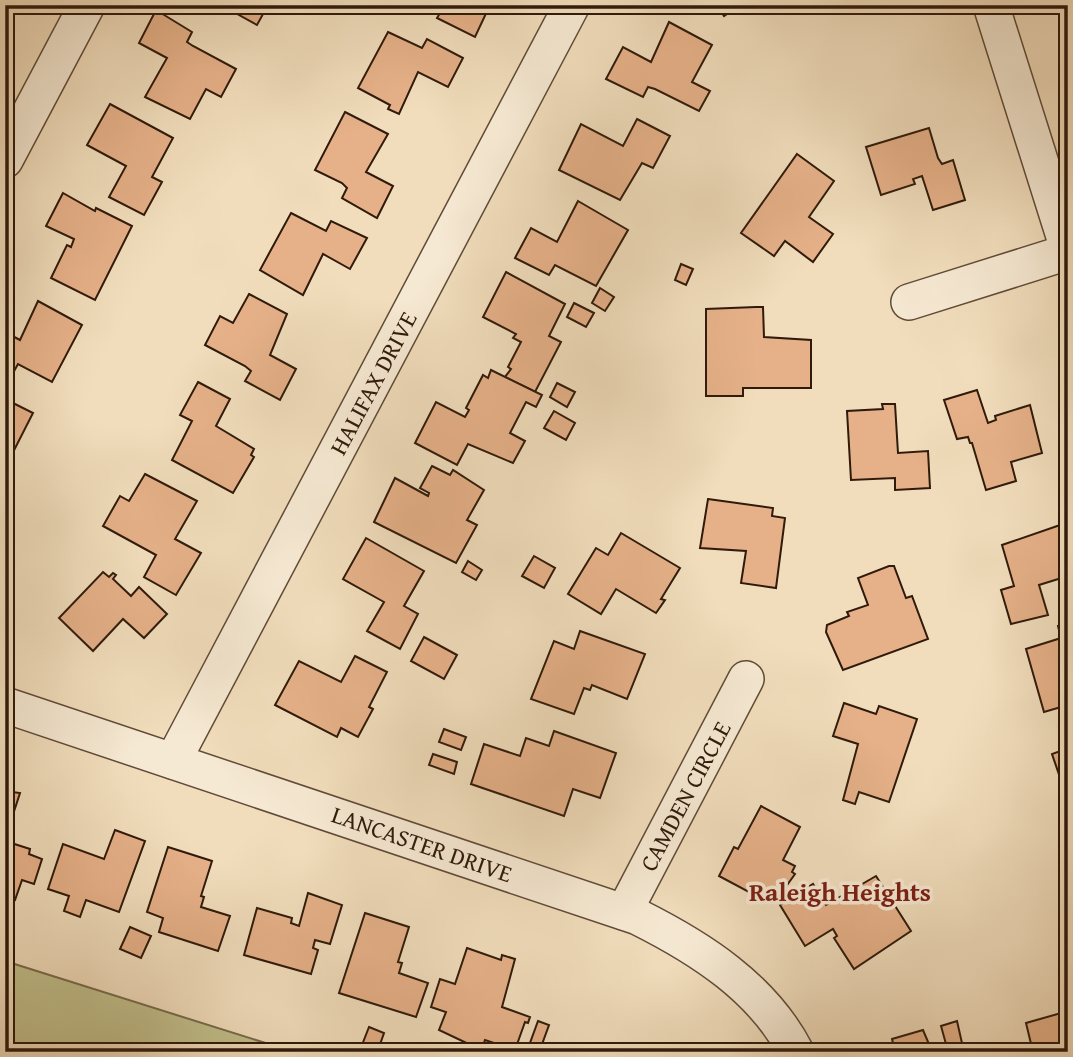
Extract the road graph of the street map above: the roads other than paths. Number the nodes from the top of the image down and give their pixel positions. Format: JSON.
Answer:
{"nodes":[{"id":1,"x":87,"y":5,"type":"edge"},
{"id":2,"x":572,"y":5,"type":"edge"},
{"id":3,"x":991,"y":5,"type":"edge"},
{"id":4,"x":5,"y":160,"type":"edge"},
{"id":5,"x":1068,"y":251,"type":"edge"},
{"id":6,"x":909,"y":302,"type":"dead end"},
{"id":7,"x":746,"y":679,"type":"dead end"},
{"id":8,"x":5,"y":705,"type":"edge"},
{"id":9,"x":173,"y":761,"type":"junction"},
{"id":10,"x":624,"y":912,"type":"junction"},
{"id":11,"x":796,"y":1052,"type":"edge"}],
"edges":[{"from":1,"to":4,"type":"street"},
{"from":2,"to":9,"type":"street","name":"HALIFAX DRIVE"},
{"from":3,"to":5,"type":"street"},
{"from":5,"to":6,"type":"street"},
{"from":7,"to":10,"type":"street","name":"CAMDEN CIRCLE"},
{"from":8,"to":9,"type":"street","name":"LANCASTER DRIVE"},
{"from":9,"to":10,"type":"street","name":"LANCASTER DRIVE"},
{"from":10,"to":11,"type":"street","name":"LANCASTER DRIVE"}]}
